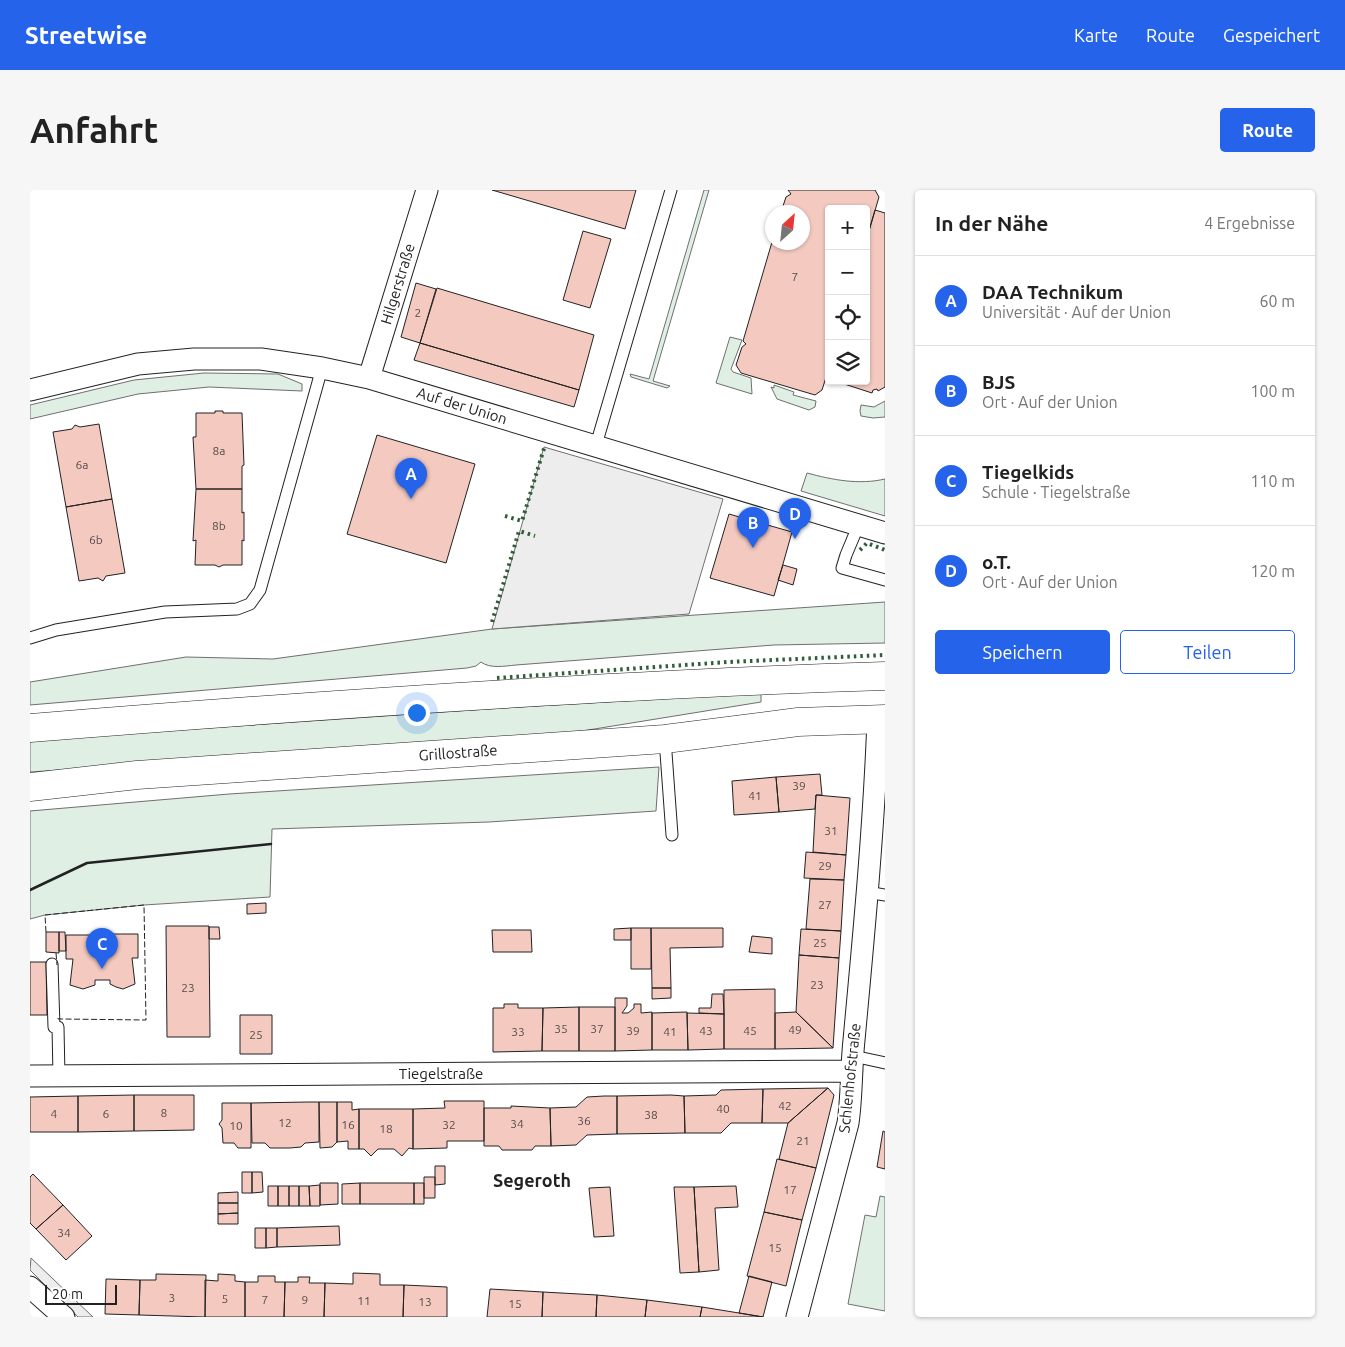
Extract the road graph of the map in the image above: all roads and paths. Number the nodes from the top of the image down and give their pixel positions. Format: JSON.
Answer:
{"nodes":[{"id":1,"x":427,"y":190,"type":"edge"},
{"id":2,"x":671,"y":190,"type":"edge"},
{"id":3,"x":322,"y":368,"type":"junction"},
{"id":4,"x":369,"y":378,"type":"junction"},
{"id":5,"x":30,"y":390,"type":"edge"},
{"id":6,"x":596,"y":445,"type":"junction"},
{"id":7,"x":859,"y":524,"type":"junction"},
{"id":8,"x":885,"y":533,"type":"edge"},
{"id":9,"x":885,"y":580,"type":"edge"},
{"id":10,"x":30,"y":638,"type":"edge"},
{"id":11,"x":885,"y":676,"type":"edge"},
{"id":12,"x":881,"y":719,"type":"edge"},
{"id":13,"x":30,"y":728,"type":"edge"},
{"id":14,"x":665,"y":739,"type":"junction"},
{"id":15,"x":30,"y":787,"type":"edge"},
{"id":16,"x":880,"y":794,"type":"edge"},
{"id":17,"x":672,"y":835,"type":"dead end"},
{"id":18,"x":876,"y":894,"type":"edge"},
{"id":19,"x":52,"y":964,"type":"dead end"},
{"id":20,"x":885,"y":1062,"type":"edge"},
{"id":21,"x":852,"y":1063,"type":"junction"},
{"id":22,"x":30,"y":1076,"type":"edge"},
{"id":23,"x":59,"y":1076,"type":"junction"},
{"id":24,"x":30,"y":1287,"type":"edge"},
{"id":25,"x":64,"y":1317,"type":"edge"},
{"id":26,"x":797,"y":1317,"type":"edge"}],
"edges":[{"from":1,"to":4,"type":"street","name":"Hilgerstraße"},
{"from":2,"to":6,"type":"lane"},
{"from":3,"to":4,"type":"street","name":"Auf der Union"},
{"from":3,"to":5,"type":"street","name":"Auf der Union"},
{"from":3,"to":10,"type":"lane"},
{"from":4,"to":6,"type":"street","name":"Auf der Union"},
{"from":6,"to":7,"type":"street","name":"Auf der Union"},
{"from":7,"to":8,"type":"street","name":"Auf der Union"},
{"from":7,"to":9,"type":"lane"},
{"from":11,"to":13,"type":"main road"},
{"from":12,"to":14,"type":"main road","name":"Grillostraße"},
{"from":12,"to":16,"type":"street","name":"Schlenhofstraße"},
{"from":14,"to":15,"type":"main road","name":"Grillostraße"},
{"from":14,"to":17,"type":"lane"},
{"from":16,"to":18,"type":"street","name":"Schlenhofstraße"},
{"from":18,"to":21,"type":"street","name":"Schlenhofstraße"},
{"from":19,"to":23,"type":"lane"},
{"from":20,"to":21,"type":"lane"},
{"from":21,"to":23,"type":"street","name":"Tiegelstraße"},
{"from":21,"to":26,"type":"street","name":"Schlenhofstraße"},
{"from":22,"to":23,"type":"street","name":"Tiegelstraße"},
{"from":24,"to":25,"type":"street"}]}
